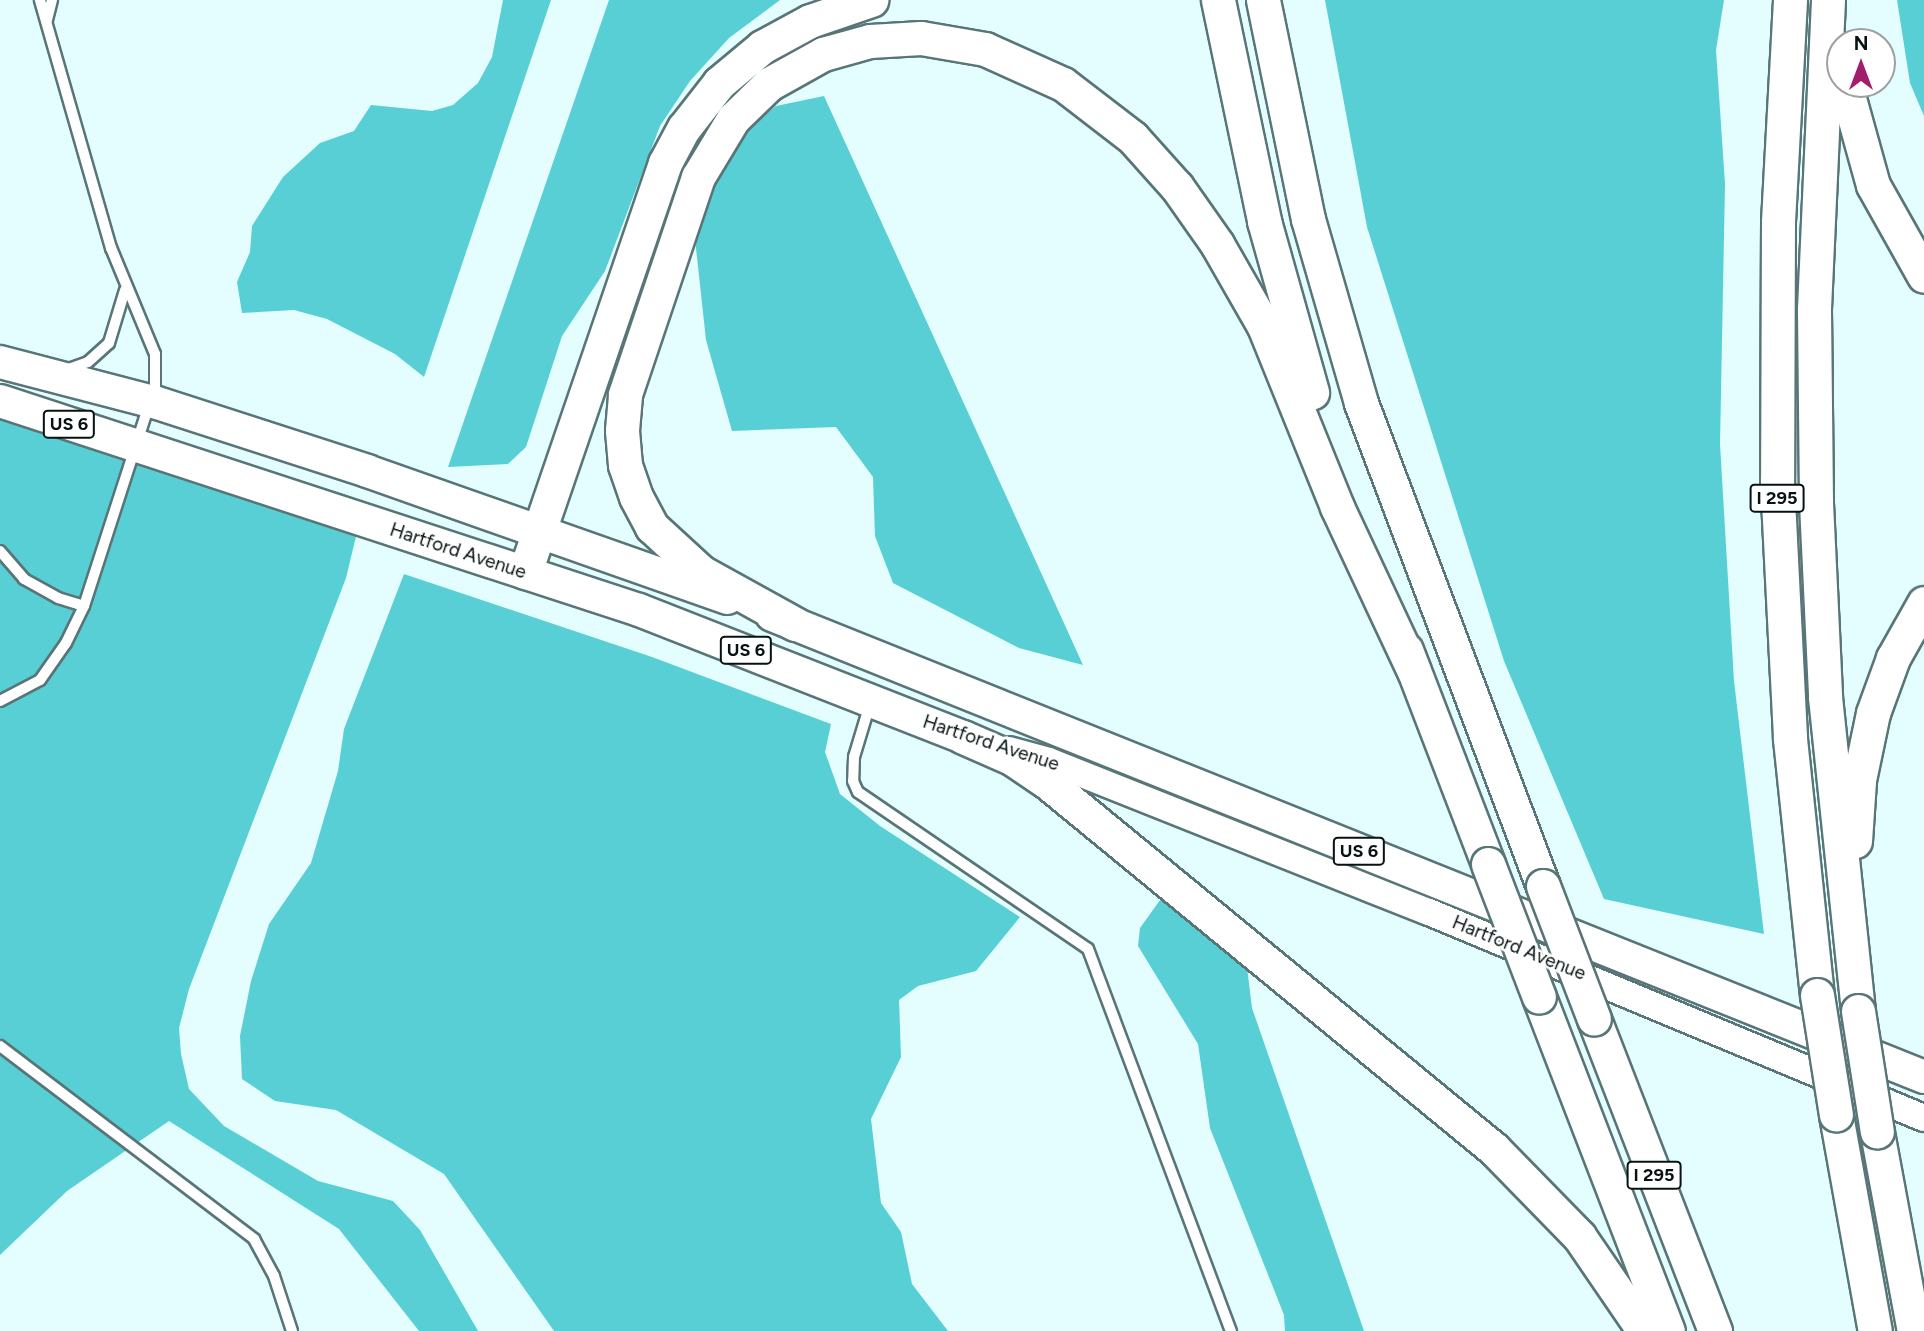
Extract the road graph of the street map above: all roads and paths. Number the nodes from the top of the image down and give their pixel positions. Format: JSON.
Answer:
{"nodes":[{"id":1,"x":40,"y":0,"type":"edge"},
{"id":2,"x":52,"y":0,"type":"edge"},
{"id":3,"x":871,"y":0,"type":"edge"},
{"id":4,"x":1219,"y":0,"type":"edge"},
{"id":5,"x":1263,"y":0,"type":"edge"},
{"id":6,"x":1790,"y":0,"type":"edge"},
{"id":7,"x":1828,"y":0,"type":"edge"},
{"id":8,"x":1840,"y":0,"type":"edge"},
{"id":9,"x":47,"y":21,"type":"junction"},
{"id":10,"x":1841,"y":28,"type":"edge"},
{"id":11,"x":1849,"y":98,"type":"edge"},
{"id":12,"x":1924,"y":276,"type":"edge"},
{"id":13,"x":125,"y":290,"type":"junction"},
{"id":14,"x":0,"y":362,"type":"edge"},
{"id":15,"x":41,"y":375,"type":"junction"},
{"id":16,"x":0,"y":401,"type":"edge"},
{"id":17,"x":154,"y":402,"type":"junction"},
{"id":18,"x":138,"y":447,"type":"junction"},
{"id":19,"x":538,"y":531,"type":"junction"},
{"id":20,"x":0,"y":551,"type":"edge"},
{"id":21,"x":525,"y":572,"type":"junction"},
{"id":22,"x":1924,"y":603,"type":"edge"},
{"id":23,"x":84,"y":606,"type":"junction"},
{"id":24,"x":795,"y":625,"type":"junction"},
{"id":25,"x":1413,"y":669,"type":"junction"},
{"id":26,"x":871,"y":700,"type":"junction"},
{"id":27,"x":0,"y":701,"type":"edge"},
{"id":28,"x":963,"y":737,"type":"junction"},
{"id":29,"x":1858,"y":1011,"type":"junction"},
{"id":30,"x":0,"y":1046,"type":"edge"},
{"id":31,"x":1924,"y":1077,"type":"edge"},
{"id":32,"x":1924,"y":1118,"type":"edge"},
{"id":33,"x":292,"y":1331,"type":"edge"},
{"id":34,"x":1231,"y":1331,"type":"edge"},
{"id":35,"x":1643,"y":1331,"type":"edge"},
{"id":36,"x":1668,"y":1331,"type":"edge"},
{"id":37,"x":1715,"y":1331,"type":"edge"},
{"id":38,"x":1875,"y":1331,"type":"edge"},
{"id":39,"x":1914,"y":1331,"type":"edge"}],
"edges":[{"from":1,"to":9,"type":"lane"},
{"from":2,"to":9,"type":"lane"},
{"from":3,"to":19,"type":"highway"},
{"from":4,"to":25,"type":"highway"},
{"from":5,"to":37,"type":"highway","number":"I 295","bridge":true},
{"from":6,"to":38,"type":"highway","number":"I 295","bridge":true},
{"from":7,"to":29,"type":"highway"},
{"from":8,"to":10,"type":"highway"},
{"from":9,"to":13,"type":"lane"},
{"from":11,"to":12,"type":"highway"},
{"from":13,"to":15,"type":"lane"},
{"from":13,"to":17,"type":"lane"},
{"from":14,"to":15,"type":"highway","name":"Hartford Avenue","number":"US 6"},
{"from":15,"to":17,"type":"highway","name":"Hartford Avenue","number":"US 6"},
{"from":16,"to":18,"type":"highway","name":"Hartford Avenue","number":"US 6"},
{"from":17,"to":18,"type":"lane"},
{"from":17,"to":19,"type":"highway","name":"Hartford Avenue","number":"US 6"},
{"from":18,"to":21,"type":"highway","name":"Hartford Avenue","number":"US 6"},
{"from":18,"to":23,"type":"lane"},
{"from":19,"to":21,"type":"highway"},
{"from":19,"to":24,"type":"highway","name":"Hartford Avenue","number":"US 6"},
{"from":20,"to":23,"type":"lane"},
{"from":21,"to":26,"type":"highway","name":"Hartford Avenue","number":"US 6"},
{"from":22,"to":29,"type":"highway"},
{"from":23,"to":27,"type":"lane"},
{"from":24,"to":25,"type":"highway"},
{"from":24,"to":31,"type":"highway","name":"Hartford Avenue","number":"US 6"},
{"from":25,"to":36,"type":"highway","bridge":true},
{"from":26,"to":28,"type":"highway","name":"Hartford Avenue","number":"US 6"},
{"from":26,"to":34,"type":"lane"},
{"from":28,"to":32,"type":"main road","name":"Hartford Avenue"},
{"from":28,"to":35,"type":"highway","number":"US 6"},
{"from":29,"to":39,"type":"highway","bridge":true},
{"from":30,"to":33,"type":"lane"}]}
